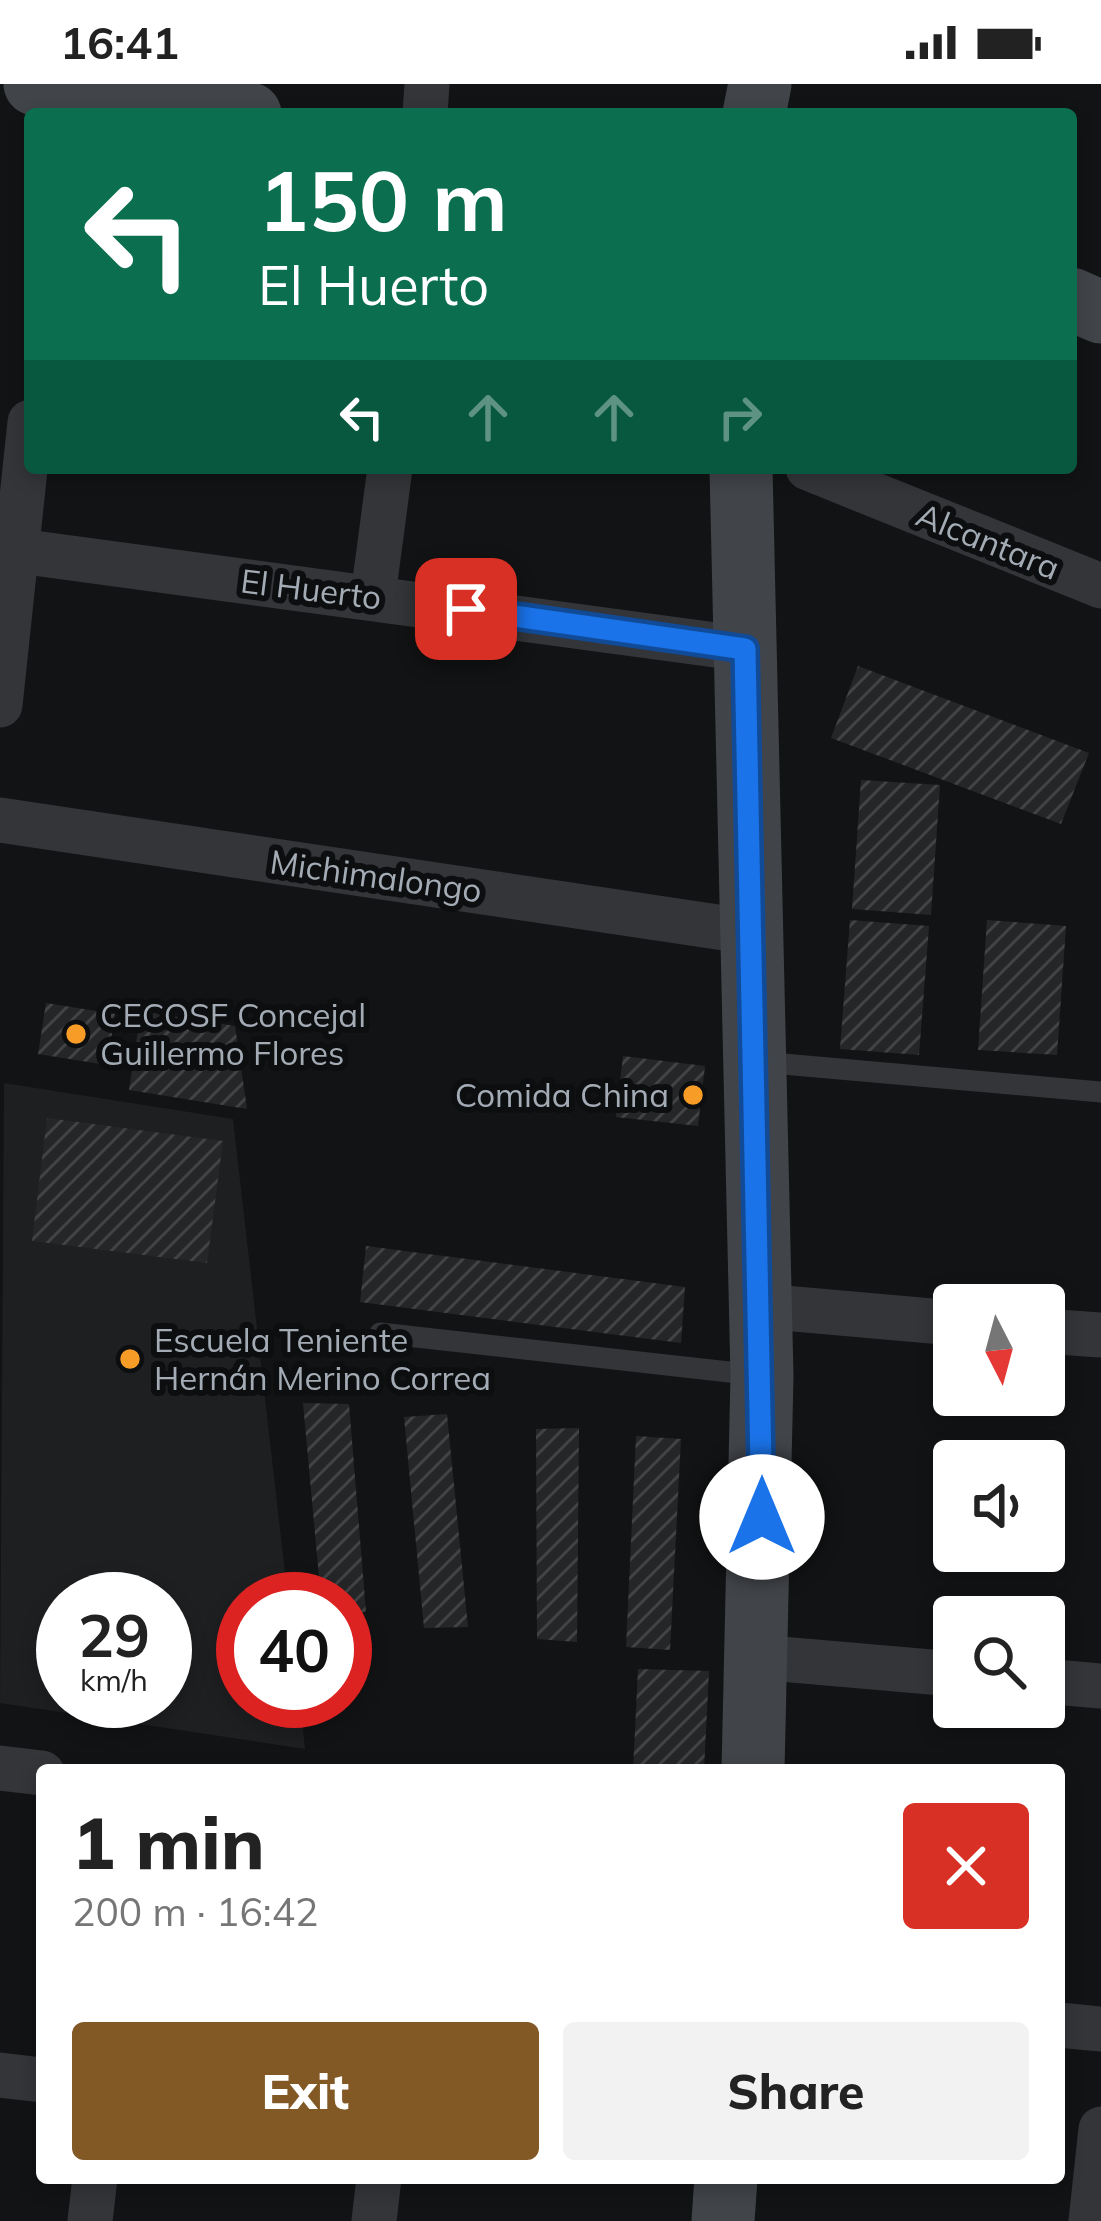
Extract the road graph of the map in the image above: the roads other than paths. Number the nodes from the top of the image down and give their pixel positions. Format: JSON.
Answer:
{"nodes":[{"id":1,"x":35,"y":84,"type":"edge"},
{"id":2,"x":128,"y":106,"type":"edge"},
{"id":3,"x":158,"y":108,"type":"edge"},
{"id":4,"x":26,"y":474,"type":"edge"},
{"id":5,"x":389,"y":474,"type":"edge"},
{"id":6,"x":741,"y":474,"type":"edge"},
{"id":7,"x":823,"y":474,"type":"edge"},
{"id":8,"x":19,"y":551,"type":"junction"},
{"id":9,"x":1101,"y":586,"type":"edge"},
{"id":10,"x":374,"y":596,"type":"junction"},
{"id":11,"x":745,"y":649,"type":"junction"},
{"id":12,"x":0,"y":705,"type":"edge"},
{"id":13,"x":0,"y":820,"type":"edge"},
{"id":14,"x":751,"y":932,"type":"junction"},
{"id":15,"x":754,"y":1062,"type":"junction"},
{"id":16,"x":1101,"y":1092,"type":"edge"},
{"id":17,"x":761,"y":1306,"type":"junction"},
{"id":18,"x":933,"y":1321,"type":"edge"},
{"id":19,"x":1065,"y":1332,"type":"edge"},
{"id":20,"x":380,"y":1333,"type":"dead end"},
{"id":21,"x":1101,"y":1335,"type":"edge"},
{"id":22,"x":762,"y":1376,"type":"junction"},
{"id":23,"x":758,"y":1657,"type":"junction"},
{"id":24,"x":933,"y":1672,"type":"edge"},
{"id":25,"x":1065,"y":1683,"type":"edge"},
{"id":26,"x":1101,"y":1686,"type":"edge"},
{"id":27,"x":753,"y":1764,"type":"edge"},
{"id":28,"x":0,"y":1768,"type":"edge"},
{"id":29,"x":36,"y":1772,"type":"edge"},
{"id":30,"x":1065,"y":2026,"type":"edge"},
{"id":31,"x":1101,"y":2029,"type":"edge"},
{"id":32,"x":0,"y":2075,"type":"edge"},
{"id":33,"x":36,"y":2079,"type":"edge"},
{"id":34,"x":1101,"y":2128,"type":"edge"},
{"id":35,"x":94,"y":2184,"type":"edge"},
{"id":36,"x":378,"y":2184,"type":"edge"},
{"id":37,"x":726,"y":2184,"type":"edge"},
{"id":38,"x":90,"y":2221,"type":"edge"},
{"id":39,"x":374,"y":2221,"type":"edge"},
{"id":40,"x":723,"y":2221,"type":"edge"},
{"id":41,"x":1091,"y":2221,"type":"edge"}],
"edges":[{"from":1,"to":2,"type":"street"},
{"from":2,"to":3,"type":"street"},
{"from":4,"to":8,"type":"street"},
{"from":5,"to":10,"type":"street"},
{"from":6,"to":11,"type":"street"},
{"from":7,"to":9,"type":"street","name":"Alcantara"},
{"from":8,"to":10,"type":"street","name":"El Huerto"},
{"from":8,"to":12,"type":"street"},
{"from":10,"to":11,"type":"street","name":"El Huerto"},
{"from":11,"to":14,"type":"street"},
{"from":13,"to":14,"type":"street","name":"Michimalongo"},
{"from":14,"to":15,"type":"street"},
{"from":15,"to":16,"type":"lane"},
{"from":15,"to":17,"type":"street"},
{"from":17,"to":18,"type":"street"},
{"from":17,"to":22,"type":"street"},
{"from":19,"to":21,"type":"street"},
{"from":20,"to":22,"type":"lane"},
{"from":22,"to":23,"type":"street"},
{"from":23,"to":24,"type":"street"},
{"from":23,"to":27,"type":"street"},
{"from":25,"to":26,"type":"street"},
{"from":28,"to":29,"type":"street"},
{"from":30,"to":31,"type":"street"},
{"from":32,"to":33,"type":"street"},
{"from":34,"to":41,"type":"street"},
{"from":35,"to":38,"type":"street"},
{"from":36,"to":39,"type":"street"},
{"from":37,"to":40,"type":"street"}]}
